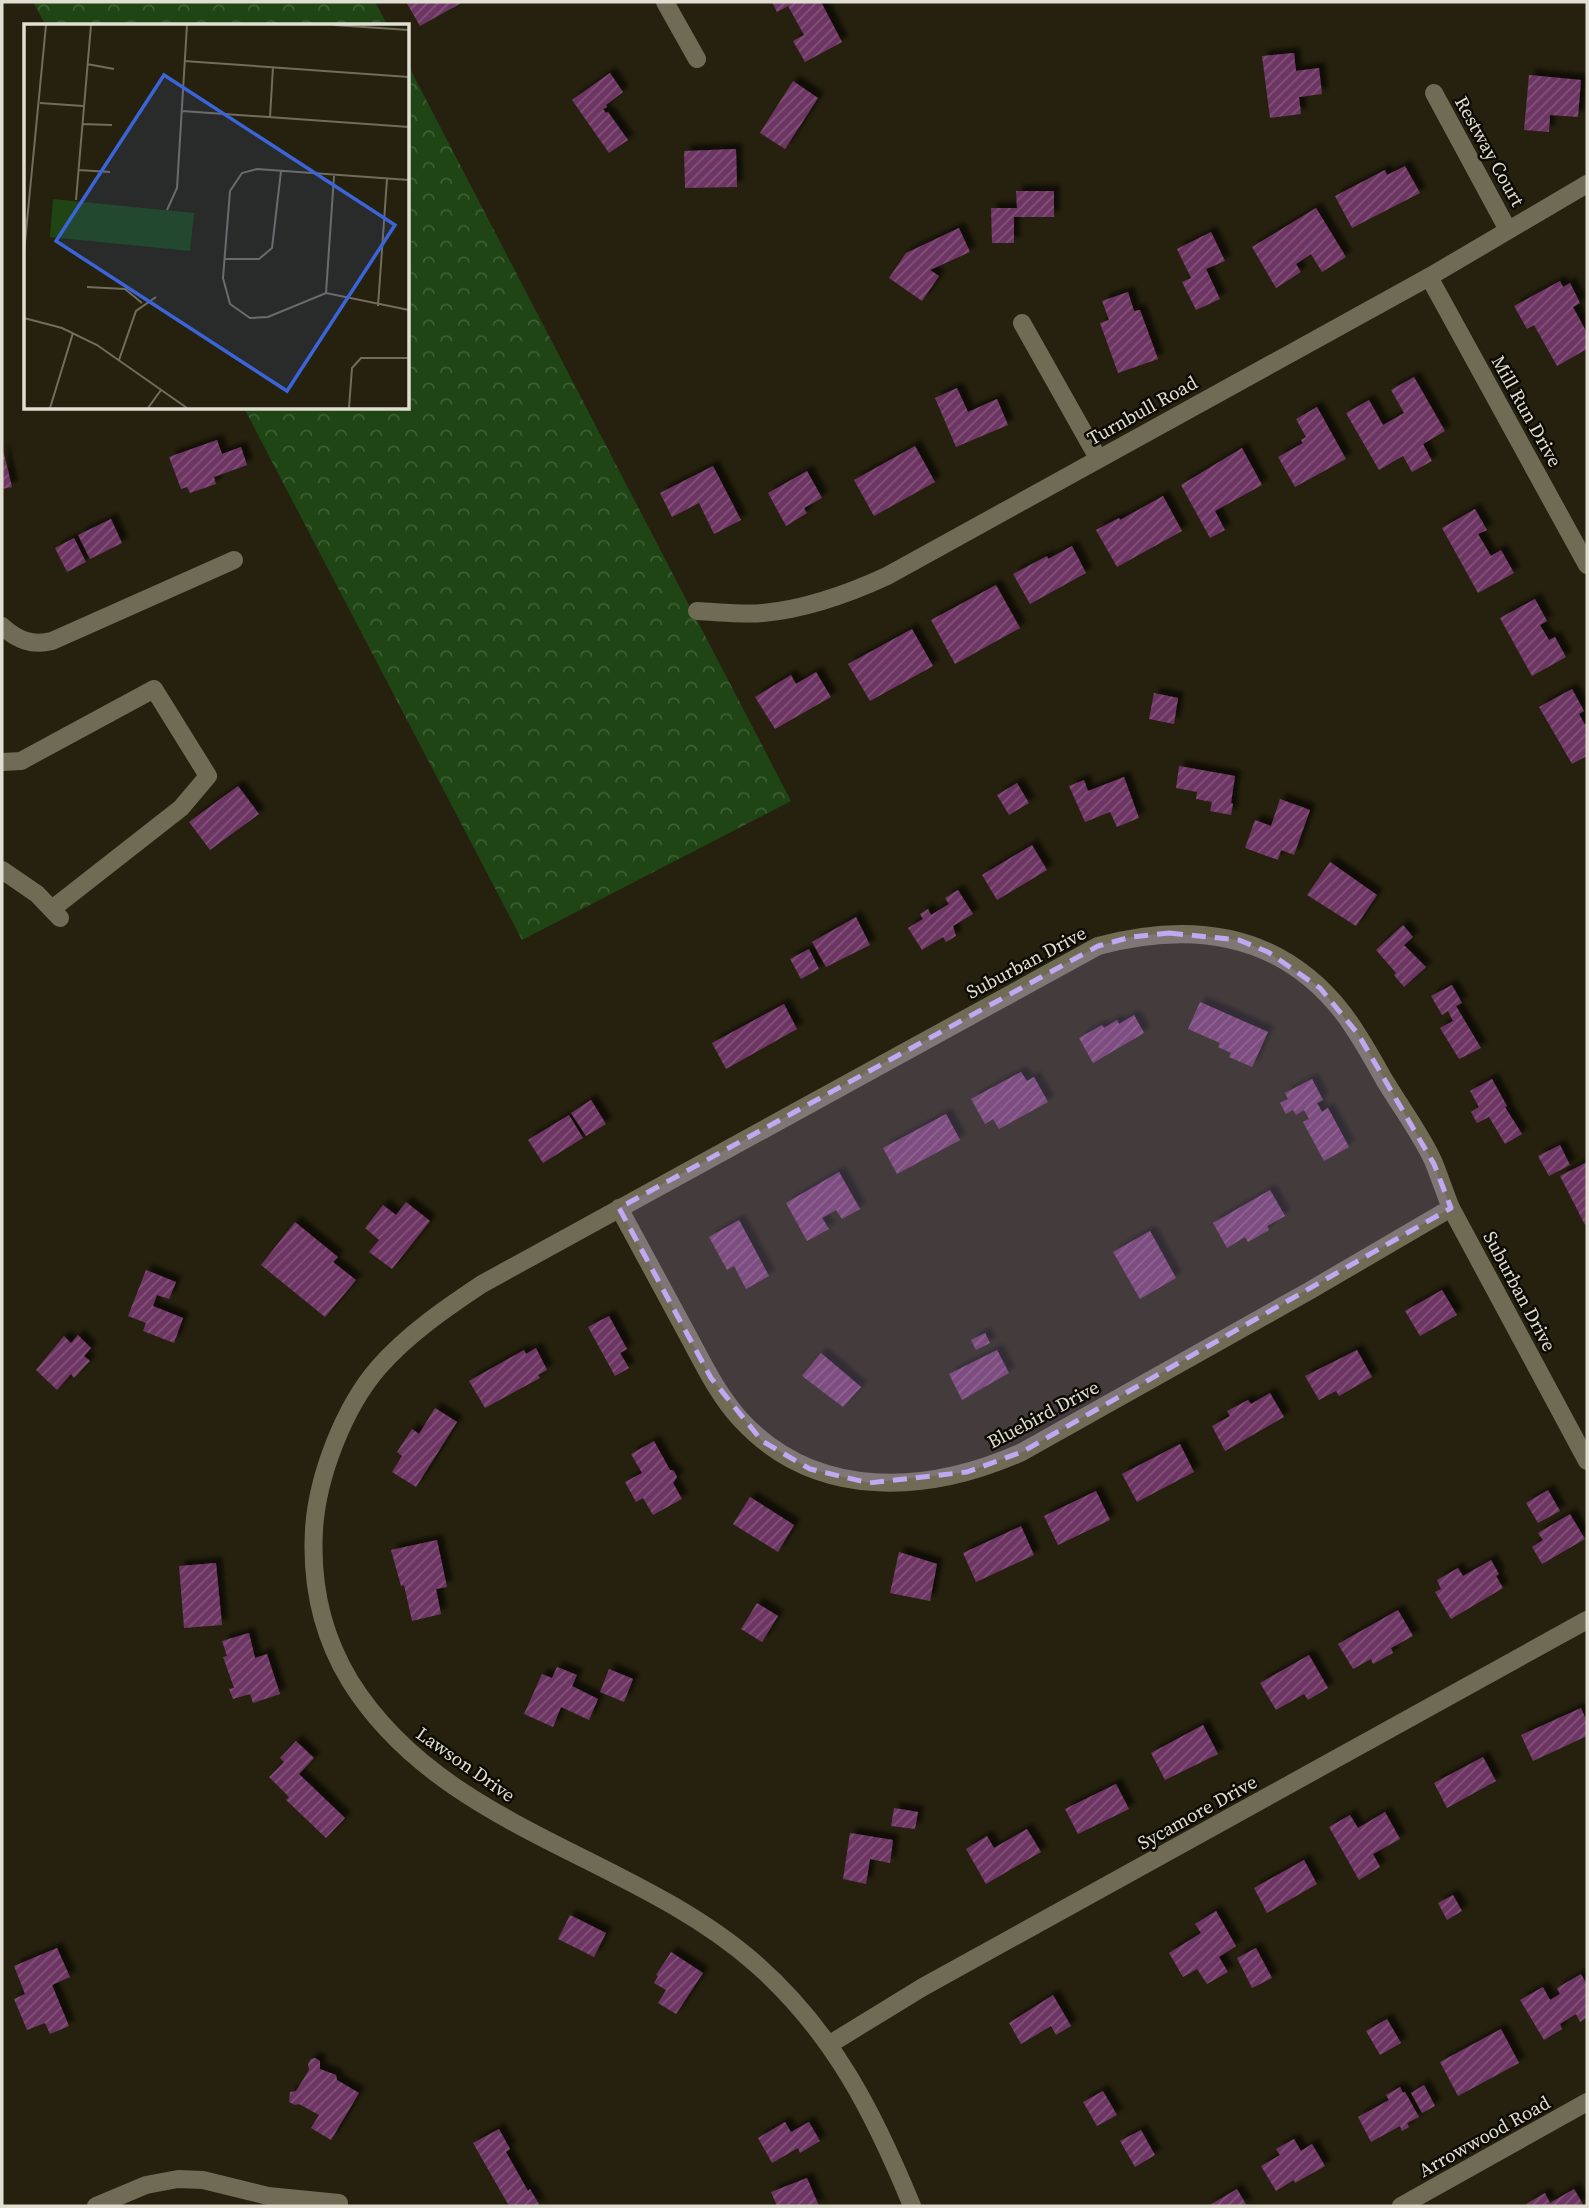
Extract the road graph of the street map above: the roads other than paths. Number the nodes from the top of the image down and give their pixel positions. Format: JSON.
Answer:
{"nodes":[{"id":1,"x":665,"y":2,"type":"edge"},
{"id":2,"x":697,"y":60,"type":"dead end"},
{"id":3,"x":1434,"y":93,"type":"dead end"},
{"id":4,"x":1587,"y":184,"type":"edge"},
{"id":5,"x":1508,"y":230,"type":"junction"},
{"id":6,"x":1429,"y":277,"type":"junction"},
{"id":7,"x":1022,"y":323,"type":"dead end"},
{"id":8,"x":1098,"y":458,"type":"junction"},
{"id":9,"x":234,"y":560,"type":"dead end"},
{"id":10,"x":1587,"y":565,"type":"edge"},
{"id":11,"x":698,"y":611,"type":"dead end"},
{"id":12,"x":2,"y":626,"type":"edge"},
{"id":13,"x":2,"y":762,"type":"edge"},
{"id":14,"x":2,"y":870,"type":"edge"},
{"id":15,"x":619,"y":1208,"type":"junction"},
{"id":16,"x":1451,"y":1208,"type":"junction"},
{"id":17,"x":1587,"y":1461,"type":"edge"},
{"id":18,"x":1587,"y":1620,"type":"edge"},
{"id":19,"x":830,"y":2044,"type":"junction"},
{"id":20,"x":1587,"y":2102,"type":"edge"},
{"id":21,"x":339,"y":2203,"type":"dead end"},
{"id":22,"x":96,"y":2206,"type":"edge"},
{"id":23,"x":912,"y":2206,"type":"edge"},
{"id":24,"x":1401,"y":2206,"type":"edge"}],
"edges":[{"from":1,"to":2,"type":"street"},
{"from":3,"to":5,"type":"street","name":"Restway Court"},
{"from":4,"to":5,"type":"street","name":"Turnbull Road"},
{"from":5,"to":6,"type":"street","name":"Turnbull Road"},
{"from":6,"to":8,"type":"street","name":"Turnbull Road"},
{"from":6,"to":10,"type":"street","name":"Mill Run Drive"},
{"from":7,"to":8,"type":"street"},
{"from":8,"to":11,"type":"street","name":"Turnbull Road"},
{"from":9,"to":12,"type":"street"},
{"from":13,"to":14,"type":"street"},
{"from":15,"to":16,"type":"street","name":"Suburban Drive"},
{"from":15,"to":16,"type":"street","name":"Bluebird Drive"},
{"from":15,"to":19,"type":"street","name":"Lawson Drive"},
{"from":16,"to":17,"type":"street","name":"Suburban Drive"},
{"from":18,"to":19,"type":"street","name":"Sycamore Drive"},
{"from":19,"to":23,"type":"street","name":"Lawson Drive"},
{"from":20,"to":24,"type":"street","name":"Arrowwood Road"},
{"from":21,"to":22,"type":"street"}]}
